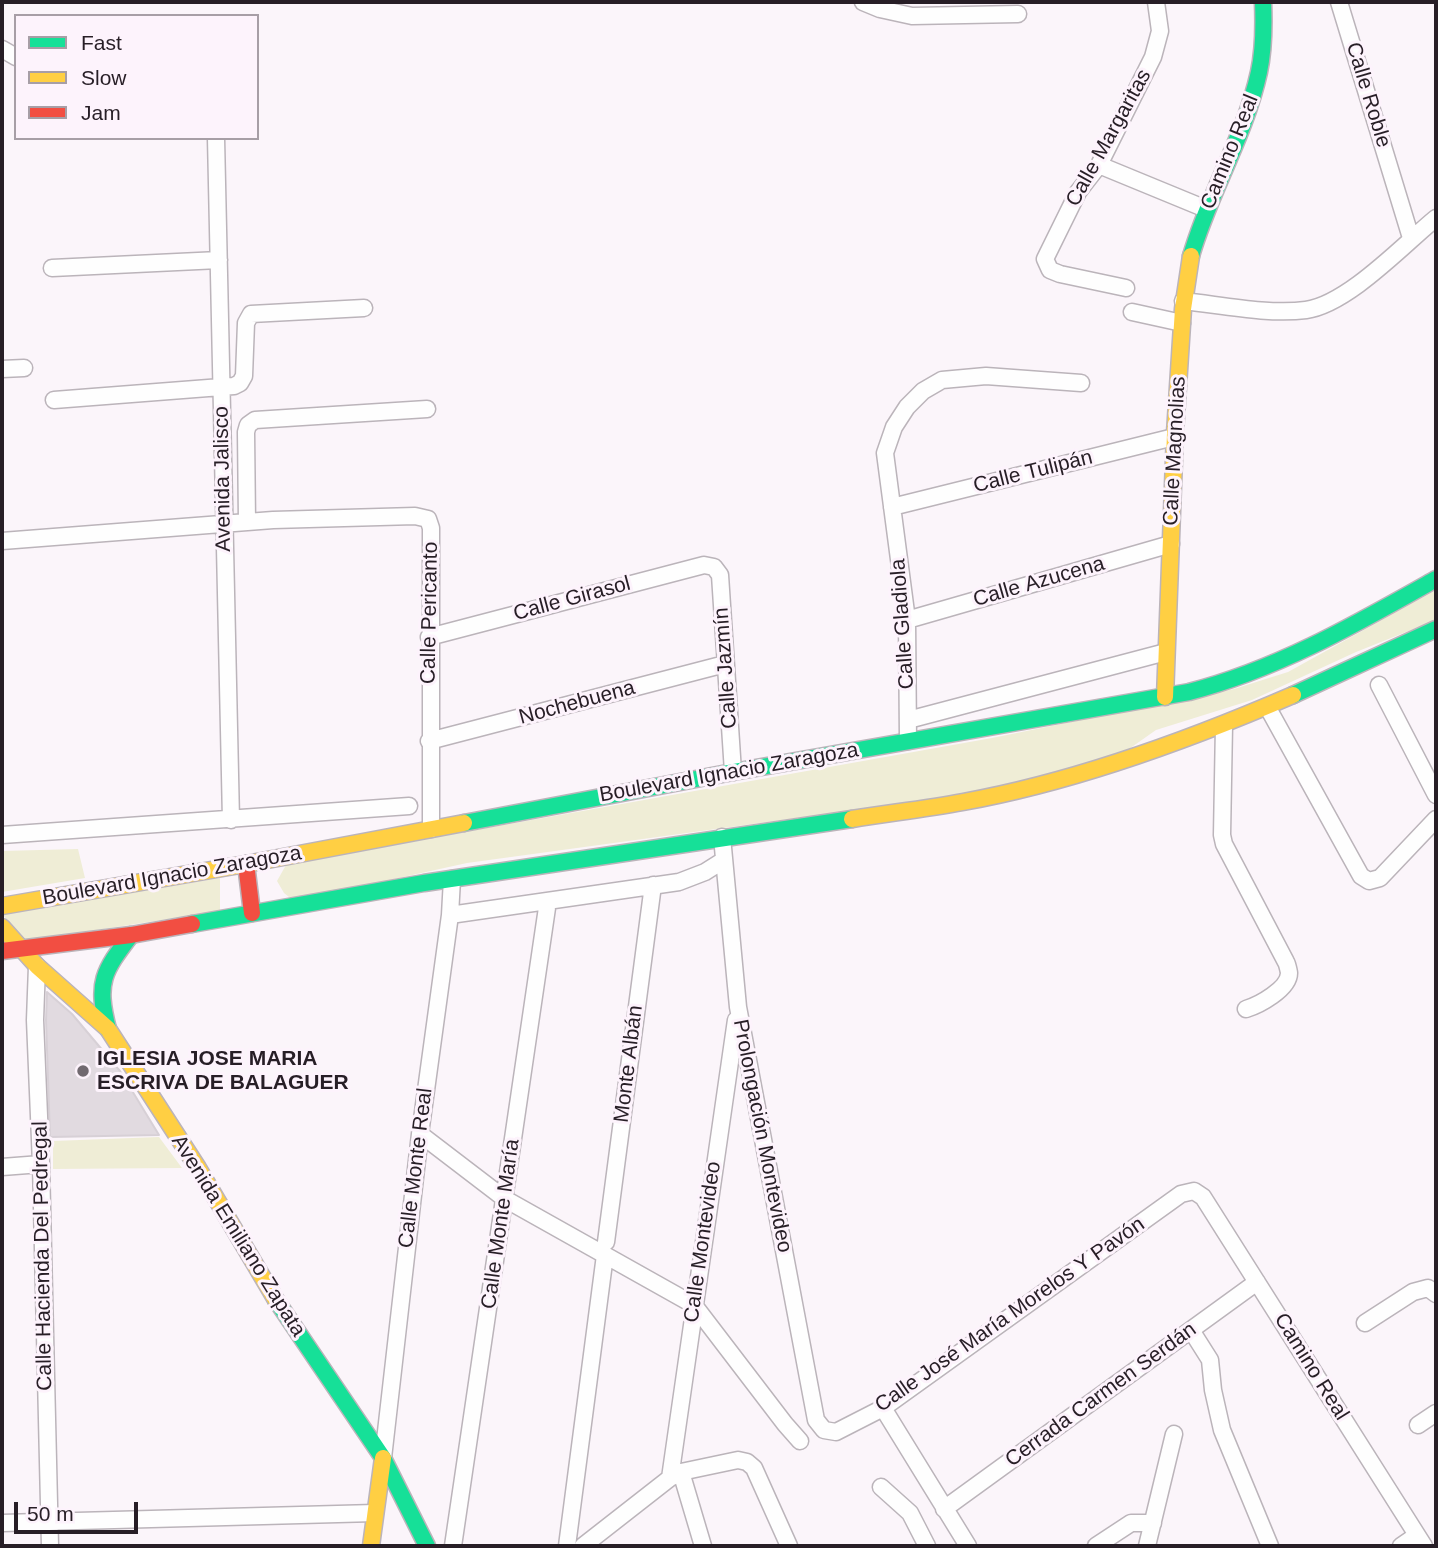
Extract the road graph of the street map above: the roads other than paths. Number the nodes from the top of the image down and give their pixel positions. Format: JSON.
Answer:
{"nodes":[{"id":1,"x":863,"y":2,"type":"edge"},
{"id":2,"x":1156,"y":2,"type":"edge"},
{"id":3,"x":1263,"y":2,"type":"edge"},
{"id":4,"x":1339,"y":2,"type":"edge"},
{"id":5,"x":914,"y":9,"type":"edge"},
{"id":6,"x":1018,"y":14,"type":"dead end"},
{"id":7,"x":216,"y":140,"type":"edge"},
{"id":8,"x":1099,"y":164,"type":"junction"},
{"id":9,"x":1206,"y":209,"type":"junction"},
{"id":10,"x":1436,"y":218,"type":"edge"},
{"id":11,"x":1411,"y":238,"type":"junction"},
{"id":12,"x":219,"y":260,"type":"junction"},
{"id":13,"x":52,"y":268,"type":"dead end"},
{"id":14,"x":1126,"y":288,"type":"dead end"},
{"id":15,"x":1183,"y":301,"type":"junction"},
{"id":16,"x":364,"y":308,"type":"dead end"},
{"id":17,"x":1132,"y":312,"type":"dead end"},
{"id":18,"x":1182,"y":323,"type":"junction"},
{"id":19,"x":24,"y":368,"type":"dead end"},
{"id":20,"x":2,"y":369,"type":"edge"},
{"id":21,"x":1081,"y":383,"type":"dead end"},
{"id":22,"x":222,"y":387,"type":"junction"},
{"id":23,"x":54,"y":400,"type":"dead end"},
{"id":24,"x":428,"y":409,"type":"dead end"},
{"id":25,"x":1174,"y":437,"type":"junction"},
{"id":26,"x":892,"y":506,"type":"junction"},
{"id":27,"x":247,"y":522,"type":"junction"},
{"id":28,"x":223,"y":524,"type":"junction"},
{"id":29,"x":2,"y":541,"type":"edge"},
{"id":30,"x":1171,"y":544,"type":"junction"},
{"id":31,"x":714,"y":567,"type":"joint"},
{"id":32,"x":1436,"y":579,"type":"edge"},
{"id":33,"x":907,"y":620,"type":"junction"},
{"id":34,"x":1436,"y":629,"type":"edge"},
{"id":35,"x":429,"y":637,"type":"junction"},
{"id":36,"x":1166,"y":652,"type":"junction"},
{"id":37,"x":725,"y":664,"type":"junction"},
{"id":38,"x":1379,"y":685,"type":"dead end"},
{"id":39,"x":1165,"y":697,"type":"junction"},
{"id":40,"x":1268,"y":708,"type":"junction"},
{"id":41,"x":908,"y":720,"type":"junction"},
{"id":42,"x":1224,"y":725,"type":"junction"},
{"id":43,"x":429,"y":741,"type":"junction"},
{"id":44,"x":908,"y":741,"type":"junction"},
{"id":45,"x":733,"y":772,"type":"junction"},
{"id":46,"x":1436,"y":795,"type":"edge"},
{"id":47,"x":409,"y":806,"type":"dead end"},
{"id":48,"x":1436,"y":819,"type":"edge"},
{"id":49,"x":230,"y":820,"type":"junction"},
{"id":50,"x":430,"y":829,"type":"junction"},
{"id":51,"x":2,"y":835,"type":"edge"},
{"id":52,"x":722,"y":837,"type":"junction"},
{"id":53,"x":724,"y":860,"type":"junction"},
{"id":54,"x":246,"y":864,"type":"junction"},
{"id":55,"x":452,"y":879,"type":"junction"},
{"id":56,"x":653,"y":886,"type":"junction"},
{"id":57,"x":548,"y":901,"type":"junction"},
{"id":58,"x":2,"y":906,"type":"edge"},
{"id":59,"x":252,"y":913,"type":"junction"},
{"id":60,"x":450,"y":915,"type":"junction"},
{"id":61,"x":2,"y":927,"type":"edge"},
{"id":62,"x":131,"y":935,"type":"junction"},
{"id":63,"x":19,"y":948,"type":"junction"},
{"id":64,"x":2,"y":951,"type":"edge"},
{"id":65,"x":37,"y":966,"type":"junction"},
{"id":66,"x":738,"y":1007,"type":"junction"},
{"id":67,"x":1246,"y":1009,"type":"dead end"},
{"id":68,"x":108,"y":1029,"type":"junction"},
{"id":69,"x":420,"y":1134,"type":"junction"},
{"id":70,"x":41,"y":1164,"type":"junction"},
{"id":71,"x":2,"y":1167,"type":"edge"},
{"id":72,"x":1194,"y":1191,"type":"joint"},
{"id":73,"x":505,"y":1199,"type":"junction"},
{"id":74,"x":606,"y":1249,"type":"junction"},
{"id":75,"x":1257,"y":1282,"type":"junction"},
{"id":76,"x":1436,"y":1294,"type":"edge"},
{"id":77,"x":694,"y":1305,"type":"junction"},
{"id":78,"x":1364,"y":1323,"type":"dead end"},
{"id":79,"x":1191,"y":1330,"type":"junction"},
{"id":80,"x":883,"y":1408,"type":"junction"},
{"id":81,"x":1436,"y":1413,"type":"edge"},
{"id":82,"x":1418,"y":1425,"type":"dead end"},
{"id":83,"x":824,"y":1430,"type":"joint"},
{"id":84,"x":1174,"y":1434,"type":"dead end"},
{"id":85,"x":800,"y":1441,"type":"dead end"},
{"id":86,"x":383,"y":1458,"type":"junction"},
{"id":87,"x":676,"y":1475,"type":"junction"},
{"id":88,"x":881,"y":1487,"type":"dead end"},
{"id":89,"x":944,"y":1509,"type":"junction"},
{"id":90,"x":375,"y":1513,"type":"junction"},
{"id":91,"x":2,"y":1523,"type":"edge"},
{"id":92,"x":49,"y":1523,"type":"junction"},
{"id":93,"x":1153,"y":1523,"type":"junction"},
{"id":94,"x":1420,"y":1540,"type":"edge"},
{"id":95,"x":50,"y":1546,"type":"edge"},
{"id":96,"x":371,"y":1546,"type":"edge"},
{"id":97,"x":427,"y":1546,"type":"edge"},
{"id":98,"x":453,"y":1546,"type":"edge"},
{"id":99,"x":567,"y":1546,"type":"edge"},
{"id":100,"x":583,"y":1546,"type":"edge"},
{"id":101,"x":703,"y":1546,"type":"edge"},
{"id":102,"x":789,"y":1546,"type":"edge"},
{"id":103,"x":927,"y":1546,"type":"edge"},
{"id":104,"x":968,"y":1546,"type":"edge"},
{"id":105,"x":1096,"y":1546,"type":"edge"},
{"id":106,"x":1147,"y":1546,"type":"edge"},
{"id":107,"x":1270,"y":1546,"type":"edge"},
{"id":108,"x":1401,"y":1546,"type":"edge"}],
"edges":[{"from":1,"to":5,"type":"street"},
{"from":2,"to":8,"type":"street","name":"Calle Margaritas"},
{"from":3,"to":9,"type":"main road","name":"Camino Real"},
{"from":4,"to":11,"type":"street","name":"Calle Roble"},
{"from":5,"to":6,"type":"street"},
{"from":7,"to":12,"type":"street","name":"Avenida Jalisco"},
{"from":8,"to":9,"type":"street"},
{"from":8,"to":14,"type":"street","name":"Calle Margaritas"},
{"from":9,"to":15,"type":"main road","name":"Camino Real"},
{"from":10,"to":11,"type":"street"},
{"from":11,"to":15,"type":"street"},
{"from":12,"to":13,"type":"street"},
{"from":12,"to":22,"type":"street","name":"Avenida Jalisco"},
{"from":15,"to":18,"type":"main road","name":"Calle Magnolias"},
{"from":16,"to":22,"type":"street"},
{"from":17,"to":18,"type":"street"},
{"from":18,"to":25,"type":"main road","name":"Calle Magnolias"},
{"from":19,"to":20,"type":"street"},
{"from":21,"to":26,"type":"street","name":"Calle Gladiola"},
{"from":22,"to":23,"type":"street"},
{"from":22,"to":28,"type":"street","name":"Avenida Jalisco"},
{"from":24,"to":27,"type":"street"},
{"from":25,"to":26,"type":"street","name":"Calle Tulipán"},
{"from":25,"to":30,"type":"main road","name":"Calle Magnolias"},
{"from":26,"to":33,"type":"street","name":"Calle Gladiola"},
{"from":27,"to":28,"type":"street","name":"Calle Pericanto"},
{"from":27,"to":35,"type":"street","name":"Calle Pericanto"},
{"from":28,"to":29,"type":"street","name":"Calle Pericanto"},
{"from":28,"to":49,"type":"street","name":"Avenida Jalisco"},
{"from":30,"to":33,"type":"street","name":"Calle Azucena"},
{"from":30,"to":36,"type":"main road","name":"Calle Magnolias"},
{"from":31,"to":35,"type":"street","name":"Calle Girasol"},
{"from":31,"to":37,"type":"street","name":"Calle Jazmín"},
{"from":32,"to":39,"type":"main road","name":"Boulevard Ignacio Zaragoza"},
{"from":33,"to":41,"type":"street","name":"Calle Gladiola"},
{"from":34,"to":40,"type":"main road"},
{"from":35,"to":43,"type":"street","name":"Calle Pericanto"},
{"from":36,"to":39,"type":"main road","name":"Calle Magnolias"},
{"from":36,"to":41,"type":"street"},
{"from":37,"to":43,"type":"street","name":"Nochebuena"},
{"from":37,"to":45,"type":"street","name":"Calle Jazmín"},
{"from":38,"to":46,"type":"street"},
{"from":39,"to":44,"type":"main road","name":"Boulevard Ignacio Zaragoza"},
{"from":40,"to":42,"type":"main road"},
{"from":40,"to":48,"type":"street"},
{"from":41,"to":44,"type":"street","name":"Calle Gladiola"},
{"from":42,"to":52,"type":"main road"},
{"from":42,"to":67,"type":"street"},
{"from":43,"to":50,"type":"street","name":"Calle Pericanto"},
{"from":44,"to":45,"type":"main road","name":"Boulevard Ignacio Zaragoza"},
{"from":45,"to":50,"type":"main road","name":"Boulevard Ignacio Zaragoza"},
{"from":47,"to":49,"type":"street"},
{"from":49,"to":51,"type":"street"},
{"from":50,"to":54,"type":"main road","name":"Boulevard Ignacio Zaragoza"},
{"from":52,"to":53,"type":"street","name":"Prolongación Montevideo"},
{"from":52,"to":55,"type":"main road"},
{"from":53,"to":56,"type":"street"},
{"from":53,"to":66,"type":"street","name":"Prolongación Montevideo"},
{"from":54,"to":58,"type":"main road","name":"Boulevard Ignacio Zaragoza"},
{"from":54,"to":59,"type":"main road"},
{"from":55,"to":59,"type":"main road"},
{"from":55,"to":60,"type":"street","name":"Calle Monte Real"},
{"from":56,"to":57,"type":"street"},
{"from":56,"to":74,"type":"street","name":"Monte Albán"},
{"from":57,"to":60,"type":"street"},
{"from":57,"to":73,"type":"street","name":"Calle Monte María"},
{"from":59,"to":62,"type":"main road"},
{"from":60,"to":69,"type":"street","name":"Calle Monte Real"},
{"from":61,"to":63,"type":"main road","name":"Avenida Emiliano Zapata"},
{"from":62,"to":63,"type":"main road"},
{"from":62,"to":68,"type":"main road"},
{"from":63,"to":64,"type":"main road"},
{"from":63,"to":65,"type":"main road","name":"Avenida Emiliano Zapata"},
{"from":65,"to":68,"type":"main road","name":"Avenida Emiliano Zapata"},
{"from":65,"to":70,"type":"street","name":"Calle Hacienda Del Pedregal"},
{"from":66,"to":77,"type":"street","name":"Calle Montevideo"},
{"from":66,"to":83,"type":"street","name":"Prolongación Montevideo"},
{"from":68,"to":86,"type":"main road","name":"Avenida Emiliano Zapata"},
{"from":69,"to":73,"type":"street"},
{"from":69,"to":86,"type":"street","name":"Calle Monte Real"},
{"from":70,"to":71,"type":"street"},
{"from":70,"to":92,"type":"street","name":"Calle Hacienda Del Pedregal"},
{"from":72,"to":75,"type":"street","name":"Camino Real"},
{"from":72,"to":80,"type":"street","name":"Calle José María Morelos Y Pavón"},
{"from":73,"to":74,"type":"street"},
{"from":73,"to":98,"type":"street","name":"Calle Monte María"},
{"from":74,"to":77,"type":"street"},
{"from":74,"to":99,"type":"street","name":"Monte Albán"},
{"from":75,"to":79,"type":"street","name":"Cerrada Carmen Serdán"},
{"from":75,"to":94,"type":"street","name":"Camino Real"},
{"from":76,"to":78,"type":"street"},
{"from":77,"to":85,"type":"street"},
{"from":77,"to":87,"type":"street","name":"Calle Montevideo"},
{"from":79,"to":89,"type":"street","name":"Cerrada Carmen Serdán"},
{"from":79,"to":107,"type":"street"},
{"from":80,"to":83,"type":"street","name":"Calle José María Morelos Y Pavón"},
{"from":80,"to":89,"type":"street"},
{"from":81,"to":82,"type":"street"},
{"from":84,"to":93,"type":"street"},
{"from":86,"to":90,"type":"main road"},
{"from":86,"to":97,"type":"main road","name":"Avenida Emiliano Zapata"},
{"from":87,"to":100,"type":"street"},
{"from":87,"to":101,"type":"street"},
{"from":87,"to":102,"type":"street"},
{"from":88,"to":103,"type":"street"},
{"from":89,"to":104,"type":"street"},
{"from":90,"to":92,"type":"street"},
{"from":90,"to":96,"type":"main road"},
{"from":91,"to":92,"type":"street"},
{"from":92,"to":95,"type":"street","name":"Calle Hacienda Del Pedregal"},
{"from":93,"to":105,"type":"street"},
{"from":93,"to":106,"type":"street"},
{"from":94,"to":108,"type":"street"}]}
